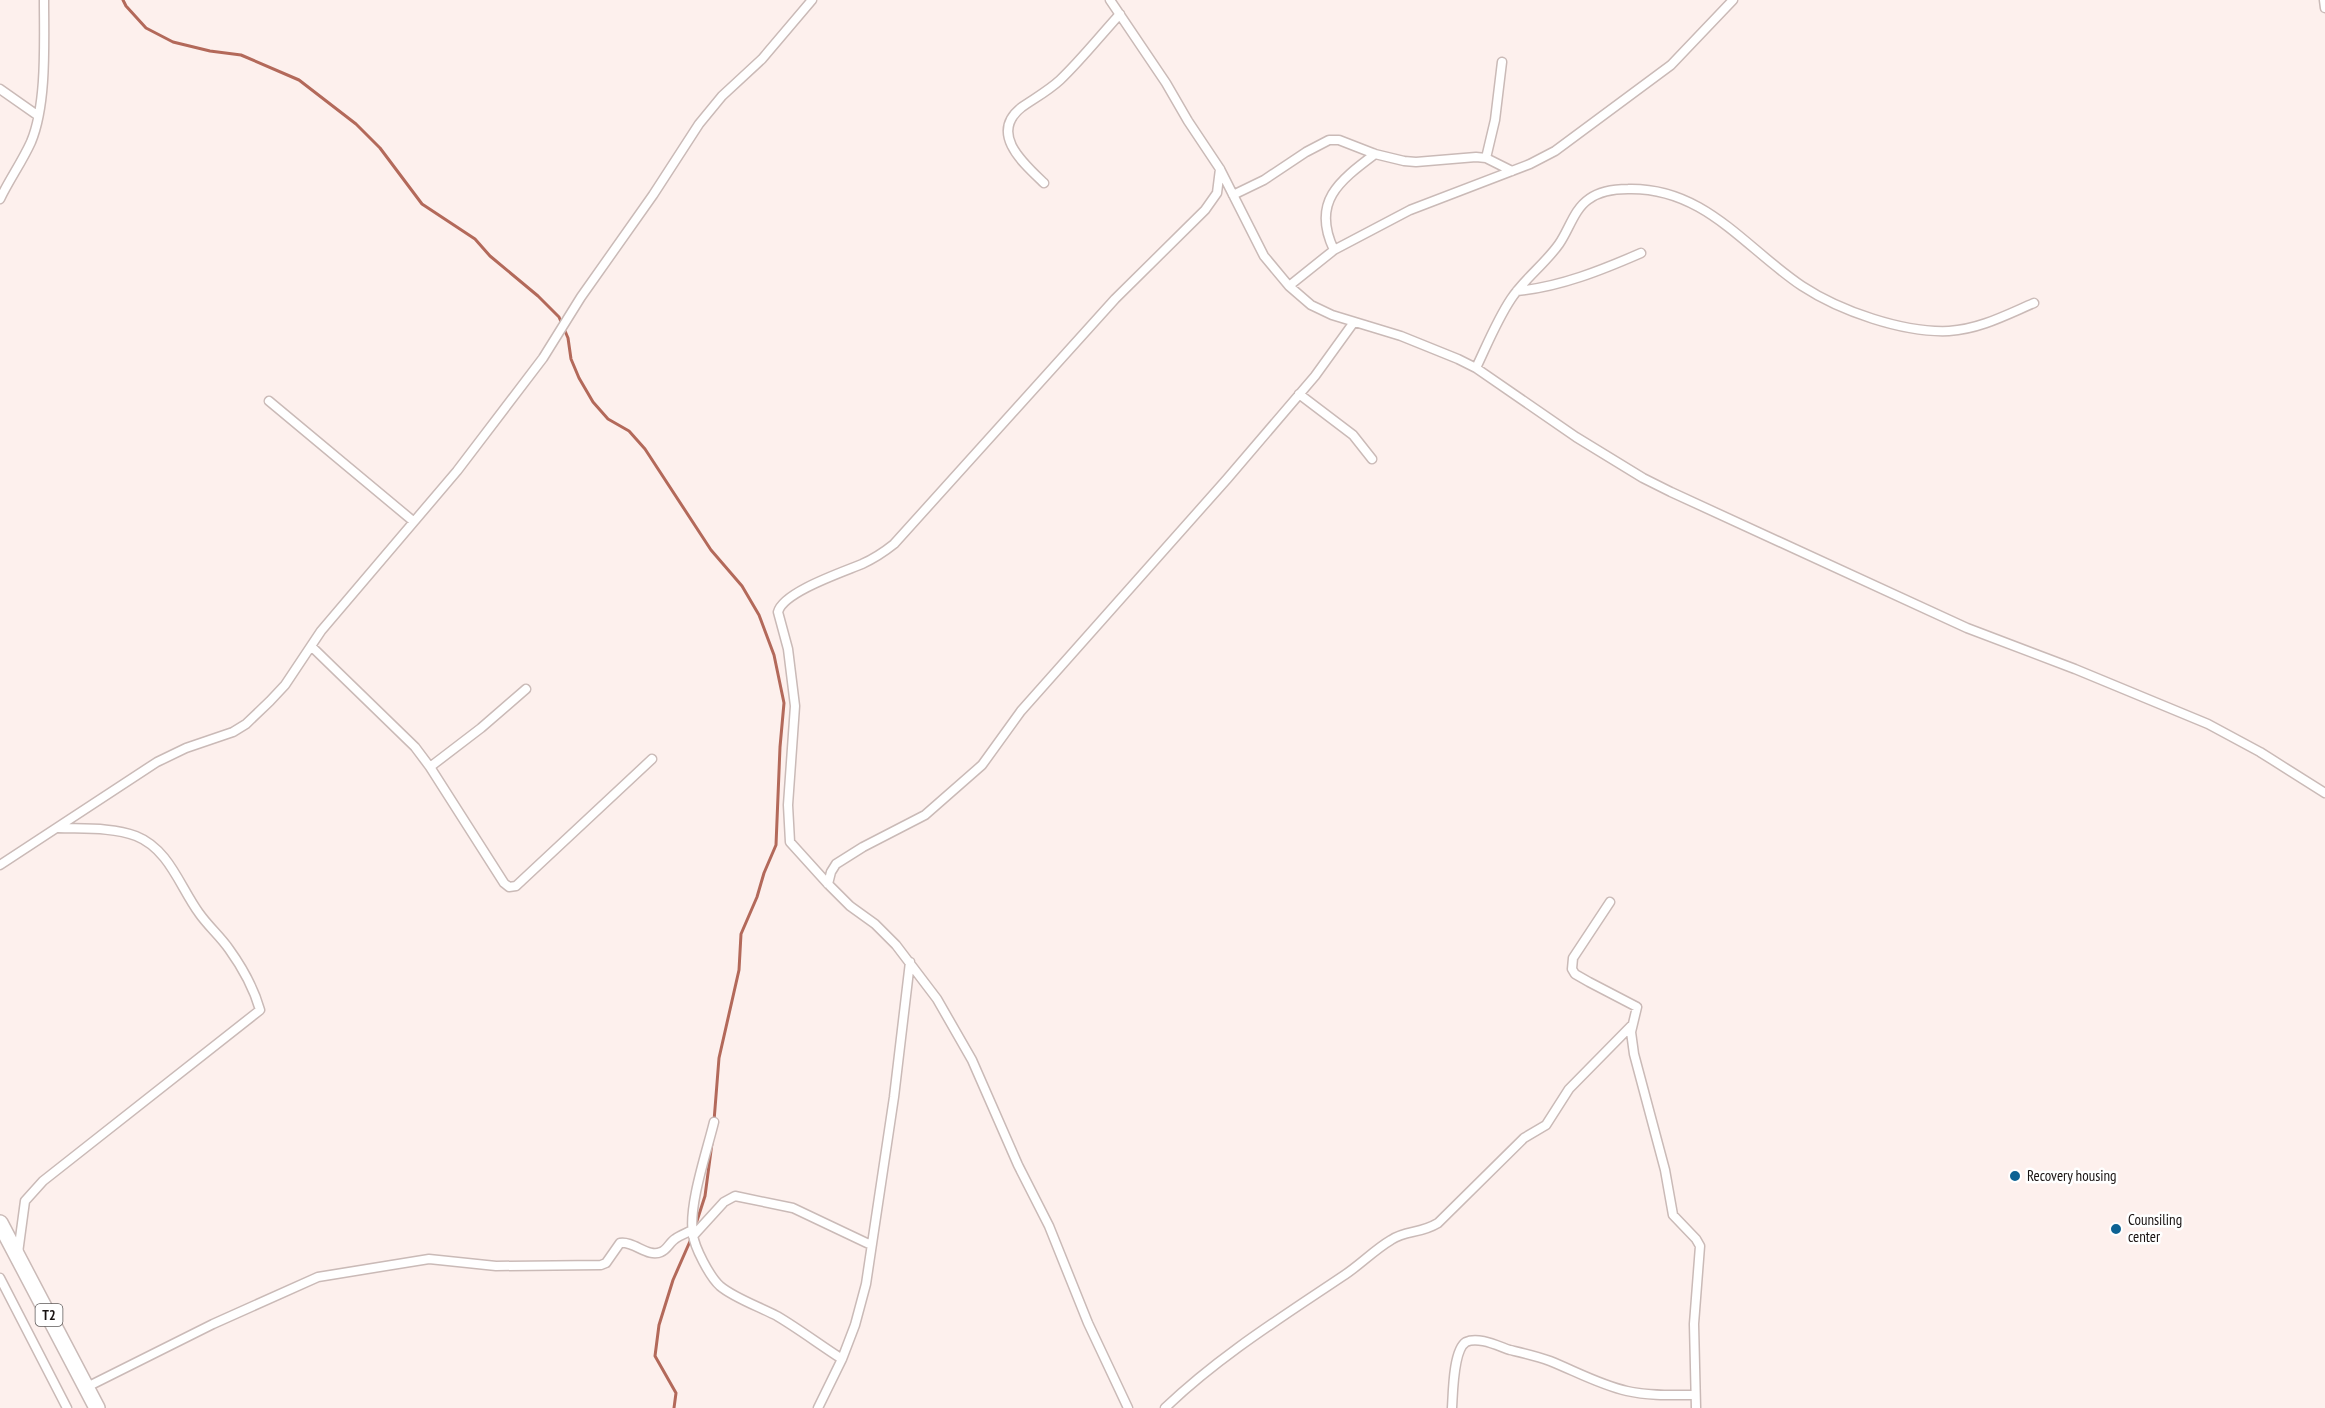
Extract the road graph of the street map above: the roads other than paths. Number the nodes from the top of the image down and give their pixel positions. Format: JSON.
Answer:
{"nodes":[{"id":1,"x":44,"y":0,"type":"edge"},
{"id":2,"x":812,"y":0,"type":"edge"},
{"id":3,"x":1110,"y":0,"type":"edge"},
{"id":4,"x":1733,"y":0,"type":"edge"},
{"id":5,"x":2324,"y":0,"type":"edge"},
{"id":6,"x":2325,"y":8,"type":"edge"},
{"id":7,"x":1120,"y":14,"type":"junction"},
{"id":8,"x":1503,"y":62,"type":"dead end"},
{"id":9,"x":0,"y":89,"type":"edge"},
{"id":10,"x":37,"y":115,"type":"junction"},
{"id":11,"x":1375,"y":154,"type":"junction"},
{"id":12,"x":1486,"y":158,"type":"junction"},
{"id":13,"x":1220,"y":169,"type":"junction"},
{"id":14,"x":1512,"y":171,"type":"junction"},
{"id":15,"x":1044,"y":183,"type":"dead end"},
{"id":16,"x":1233,"y":195,"type":"junction"},
{"id":17,"x":0,"y":199,"type":"edge"},
{"id":18,"x":1334,"y":250,"type":"junction"},
{"id":19,"x":1641,"y":253,"type":"dead end"},
{"id":20,"x":1289,"y":286,"type":"junction"},
{"id":21,"x":1518,"y":291,"type":"junction"},
{"id":22,"x":2034,"y":303,"type":"dead end"},
{"id":23,"x":1354,"y":322,"type":"junction"},
{"id":24,"x":1476,"y":368,"type":"junction"},
{"id":25,"x":1299,"y":394,"type":"junction"},
{"id":26,"x":268,"y":401,"type":"dead end"},
{"id":27,"x":1372,"y":459,"type":"dead end"},
{"id":28,"x":413,"y":521,"type":"junction"},
{"id":29,"x":311,"y":646,"type":"junction"},
{"id":30,"x":526,"y":689,"type":"dead end"},
{"id":31,"x":652,"y":759,"type":"dead end"},
{"id":32,"x":430,"y":766,"type":"junction"},
{"id":33,"x":2325,"y":793,"type":"edge"},
{"id":34,"x":58,"y":828,"type":"junction"},
{"id":35,"x":0,"y":865,"type":"edge"},
{"id":36,"x":828,"y":884,"type":"junction"},
{"id":37,"x":1610,"y":902,"type":"dead end"},
{"id":38,"x":910,"y":962,"type":"junction"},
{"id":39,"x":1631,"y":1026,"type":"junction"},
{"id":40,"x":714,"y":1122,"type":"dead end"},
{"id":41,"x":0,"y":1223,"type":"edge"},
{"id":42,"x":692,"y":1233,"type":"junction"},
{"id":43,"x":871,"y":1245,"type":"junction"},
{"id":44,"x":18,"y":1256,"type":"junction"},
{"id":45,"x":0,"y":1278,"type":"edge"},
{"id":46,"x":842,"y":1359,"type":"junction"},
{"id":47,"x":87,"y":1387,"type":"junction"},
{"id":48,"x":1695,"y":1395,"type":"junction"},
{"id":49,"x":67,"y":1408,"type":"edge"},
{"id":50,"x":97,"y":1408,"type":"edge"},
{"id":51,"x":818,"y":1408,"type":"edge"},
{"id":52,"x":1128,"y":1408,"type":"edge"},
{"id":53,"x":1165,"y":1408,"type":"edge"},
{"id":54,"x":1452,"y":1408,"type":"edge"},
{"id":55,"x":1696,"y":1408,"type":"edge"}],
"edges":[{"from":1,"to":10,"type":"street"},
{"from":2,"to":28,"type":"street"},
{"from":3,"to":7,"type":"street"},
{"from":4,"to":14,"type":"street"},
{"from":5,"to":6,"type":"street"},
{"from":7,"to":13,"type":"street"},
{"from":7,"to":15,"type":"street"},
{"from":8,"to":12,"type":"street"},
{"from":9,"to":10,"type":"street"},
{"from":10,"to":17,"type":"street"},
{"from":11,"to":12,"type":"street"},
{"from":11,"to":16,"type":"street"},
{"from":11,"to":18,"type":"street"},
{"from":12,"to":14,"type":"street"},
{"from":13,"to":16,"type":"street"},
{"from":13,"to":36,"type":"street"},
{"from":14,"to":18,"type":"street"},
{"from":16,"to":20,"type":"street"},
{"from":18,"to":20,"type":"street"},
{"from":19,"to":21,"type":"street"},
{"from":20,"to":23,"type":"street"},
{"from":21,"to":22,"type":"street"},
{"from":21,"to":24,"type":"street"},
{"from":23,"to":24,"type":"street"},
{"from":23,"to":25,"type":"street"},
{"from":24,"to":33,"type":"street"},
{"from":25,"to":27,"type":"street"},
{"from":25,"to":36,"type":"street"},
{"from":26,"to":28,"type":"street"},
{"from":28,"to":29,"type":"street"},
{"from":29,"to":32,"type":"street"},
{"from":29,"to":34,"type":"street"},
{"from":30,"to":32,"type":"street"},
{"from":31,"to":32,"type":"street"},
{"from":34,"to":35,"type":"street"},
{"from":34,"to":44,"type":"street"},
{"from":36,"to":38,"type":"street"},
{"from":37,"to":39,"type":"street"},
{"from":38,"to":43,"type":"street"},
{"from":38,"to":52,"type":"street"},
{"from":39,"to":48,"type":"street"},
{"from":39,"to":53,"type":"street"},
{"from":40,"to":42,"type":"street"},
{"from":41,"to":44,"type":"highway","number":"T2"},
{"from":42,"to":43,"type":"street"},
{"from":42,"to":46,"type":"street"},
{"from":42,"to":47,"type":"street"},
{"from":43,"to":46,"type":"street"},
{"from":44,"to":47,"type":"highway","number":"T2"},
{"from":45,"to":49,"type":"street"},
{"from":46,"to":51,"type":"street"},
{"from":47,"to":50,"type":"highway","number":"T2"},
{"from":48,"to":54,"type":"street"},
{"from":48,"to":55,"type":"street"}]}
